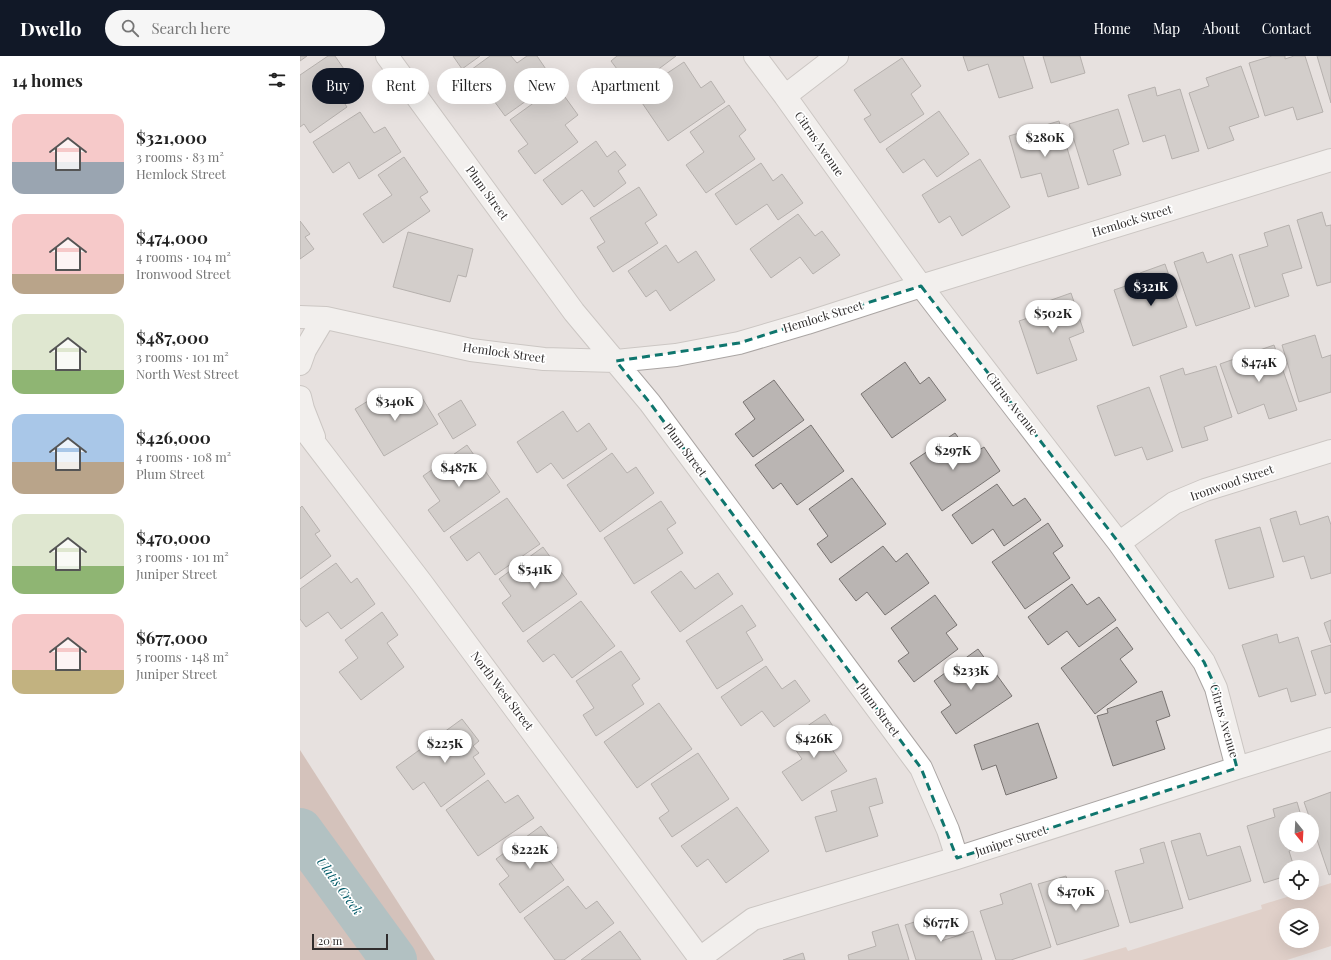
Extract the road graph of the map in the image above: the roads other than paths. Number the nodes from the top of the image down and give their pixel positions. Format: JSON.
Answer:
{"nodes":[{"id":1,"x":387,"y":56,"type":"edge"},
{"id":2,"x":756,"y":56,"type":"edge"},
{"id":3,"x":837,"y":56,"type":"edge"},
{"id":4,"x":785,"y":96,"type":"junction"},
{"id":5,"x":1331,"y":160,"type":"edge"},
{"id":6,"x":920,"y":286,"type":"junction"},
{"id":7,"x":300,"y":317,"type":"edge"},
{"id":8,"x":324,"y":318,"type":"junction"},
{"id":9,"x":616,"y":362,"type":"junction"},
{"id":10,"x":300,"y":364,"type":"edge"},
{"id":11,"x":300,"y":397,"type":"edge"},
{"id":12,"x":300,"y":424,"type":"edge"},
{"id":13,"x":320,"y":451,"type":"junction"},
{"id":14,"x":1331,"y":451,"type":"edge"},
{"id":15,"x":1119,"y":543,"type":"junction"},
{"id":16,"x":1331,"y":739,"type":"edge"},
{"id":17,"x":1237,"y":768,"type":"junction"},
{"id":18,"x":957,"y":858,"type":"junction"},
{"id":19,"x":701,"y":959,"type":"edge"}],
"edges":[{"from":1,"to":9,"type":"street","name":"Plum Street"},
{"from":2,"to":4,"type":"street","name":"Citrus Avenue"},
{"from":3,"to":4,"type":"street"},
{"from":4,"to":6,"type":"street","name":"Citrus Avenue"},
{"from":5,"to":6,"type":"street","name":"Hemlock Street"},
{"from":6,"to":9,"type":"street","name":"Hemlock Street"},
{"from":6,"to":15,"type":"street","name":"Citrus Avenue"},
{"from":7,"to":8,"type":"street","name":"Hemlock Street"},
{"from":8,"to":9,"type":"street","name":"Hemlock Street"},
{"from":8,"to":10,"type":"street"},
{"from":9,"to":18,"type":"street","name":"Plum Street"},
{"from":11,"to":13,"type":"street"},
{"from":12,"to":13,"type":"street","name":"North West Street"},
{"from":13,"to":19,"type":"street","name":"North West Street"},
{"from":14,"to":15,"type":"street","name":"Ironwood Street"},
{"from":15,"to":17,"type":"street","name":"Citrus Avenue"},
{"from":16,"to":17,"type":"street","name":"Juniper Street"},
{"from":17,"to":18,"type":"street","name":"Juniper Street"},
{"from":18,"to":19,"type":"street","name":"Juniper Street"}]}
